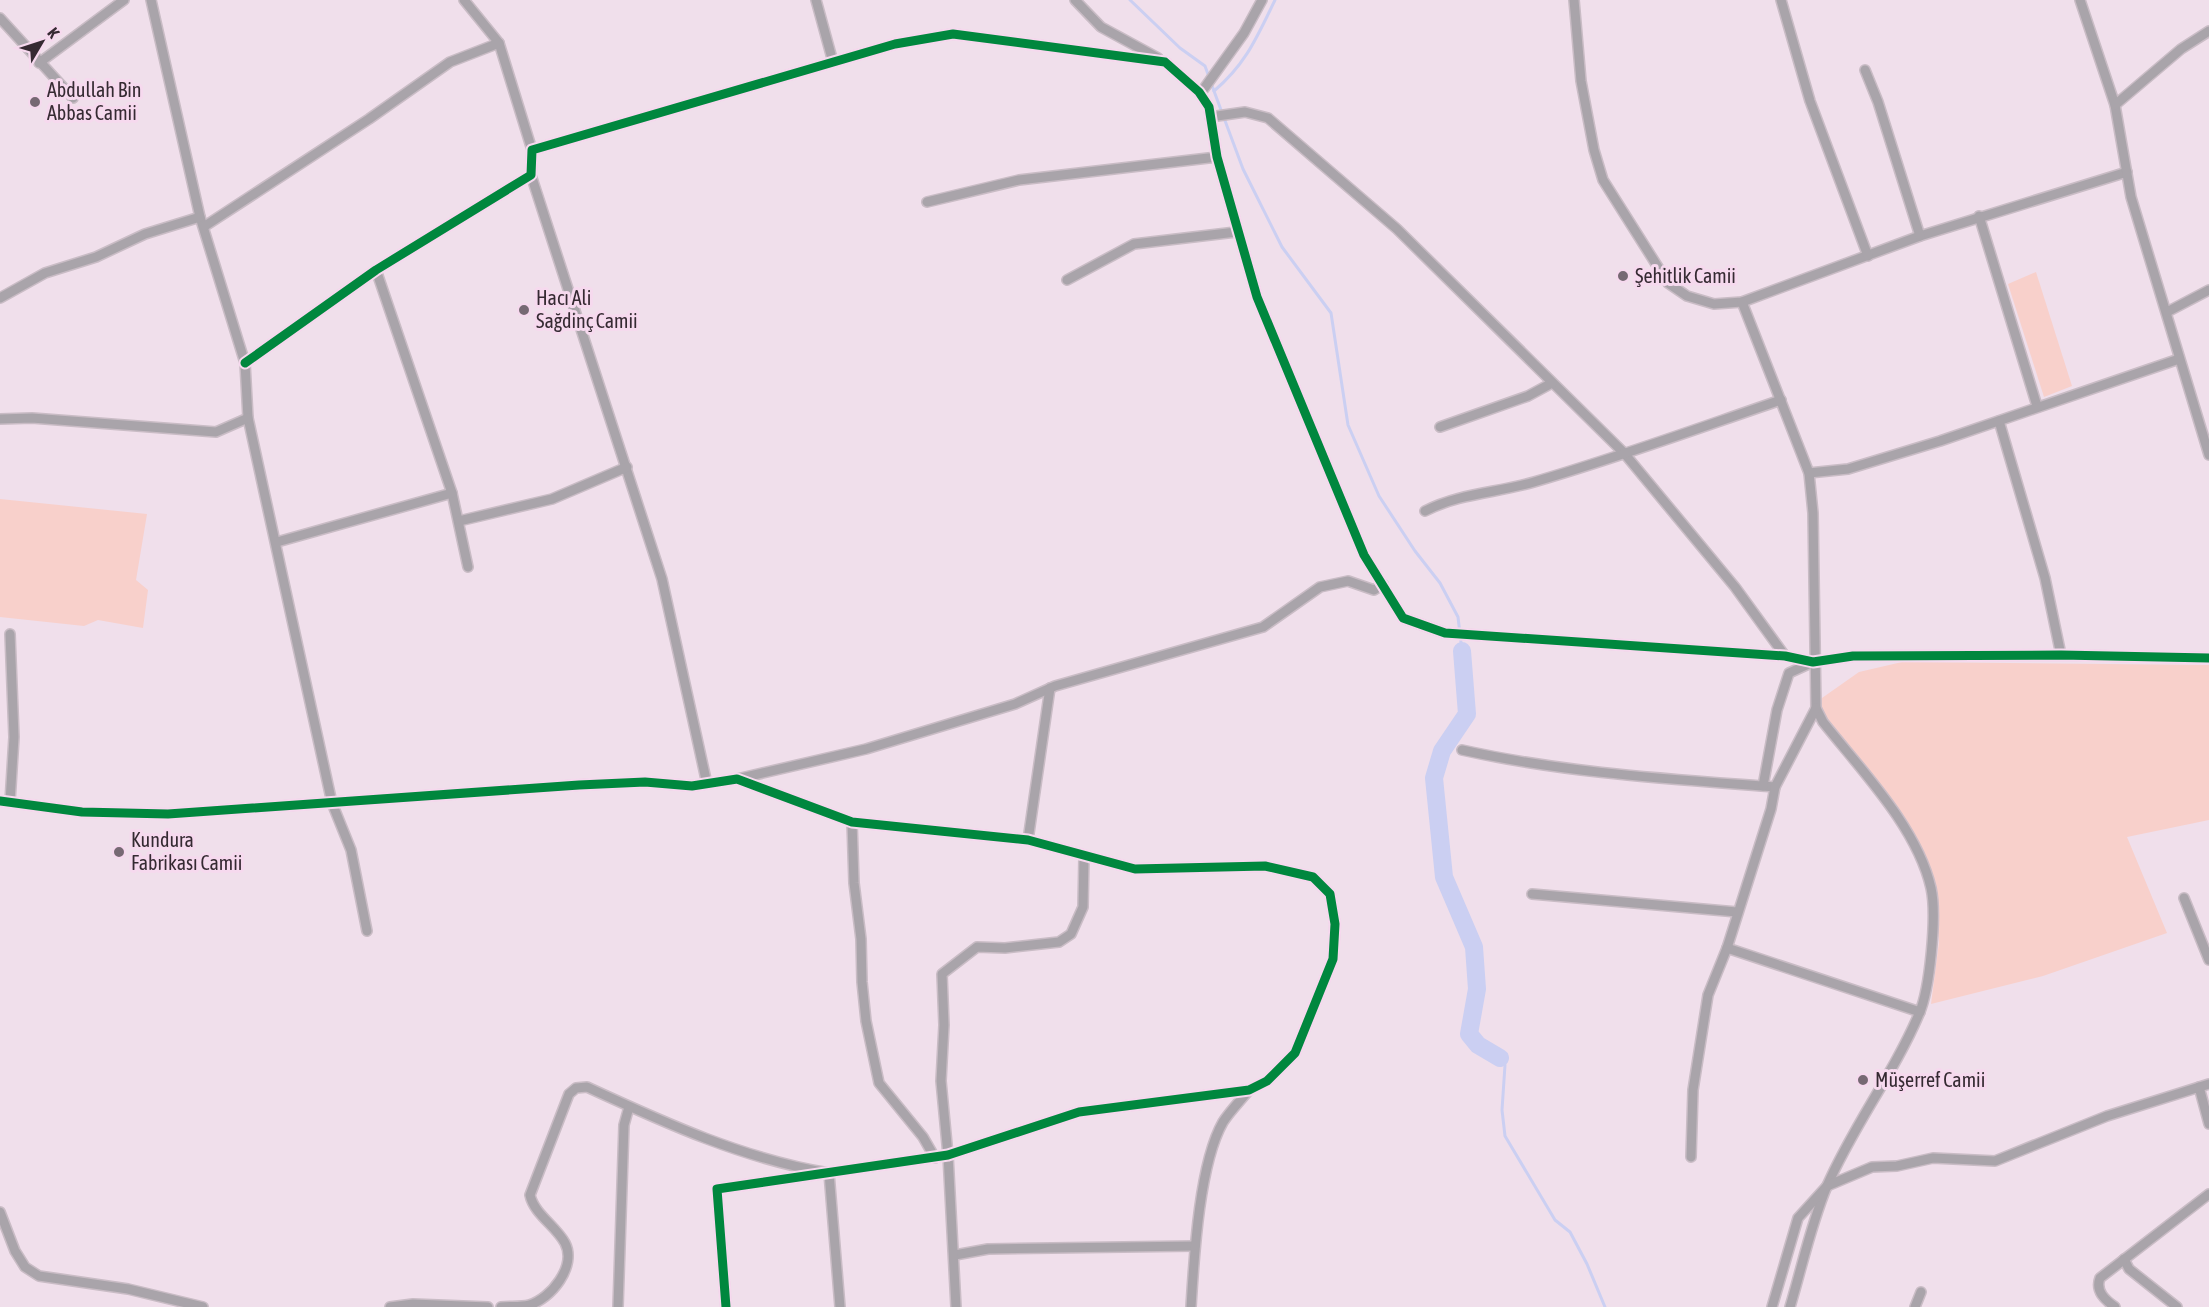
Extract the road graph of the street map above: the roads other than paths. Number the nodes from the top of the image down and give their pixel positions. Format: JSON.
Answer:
{"nodes":[{"id":1,"x":124,"y":0,"type":"edge"},
{"id":2,"x":151,"y":0,"type":"edge"},
{"id":3,"x":464,"y":0,"type":"edge"},
{"id":4,"x":816,"y":0,"type":"edge"},
{"id":5,"x":1075,"y":0,"type":"edge"},
{"id":6,"x":1262,"y":0,"type":"edge"},
{"id":7,"x":1574,"y":0,"type":"edge"},
{"id":8,"x":1781,"y":0,"type":"edge"},
{"id":9,"x":2080,"y":0,"type":"edge"},
{"id":10,"x":0,"y":18,"type":"edge"},
{"id":11,"x":2209,"y":31,"type":"edge"},
{"id":12,"x":500,"y":43,"type":"junction"},
{"id":13,"x":833,"y":62,"type":"junction"},
{"id":14,"x":1165,"y":62,"type":"junction"},
{"id":15,"x":39,"y":63,"type":"junction"},
{"id":16,"x":1865,"y":70,"type":"dead end"},
{"id":17,"x":1201,"y":91,"type":"junction"},
{"id":18,"x":74,"y":98,"type":"dead end"},
{"id":19,"x":2115,"y":105,"type":"junction"},
{"id":20,"x":1214,"y":117,"type":"junction"},
{"id":21,"x":532,"y":150,"type":"junction"},
{"id":22,"x":1217,"y":157,"type":"junction"},
{"id":23,"x":2127,"y":172,"type":"junction"},
{"id":24,"x":531,"y":175,"type":"junction"},
{"id":25,"x":927,"y":202,"type":"dead end"},
{"id":26,"x":1979,"y":216,"type":"junction"},
{"id":27,"x":202,"y":222,"type":"junction"},
{"id":28,"x":1236,"y":232,"type":"junction"},
{"id":29,"x":1920,"y":236,"type":"junction"},
{"id":30,"x":1868,"y":256,"type":"junction"},
{"id":31,"x":376,"y":270,"type":"junction"},
{"id":32,"x":1066,"y":280,"type":"dead end"},
{"id":33,"x":2209,"y":290,"type":"edge"},
{"id":34,"x":0,"y":298,"type":"edge"},
{"id":35,"x":1742,"y":302,"type":"junction"},
{"id":36,"x":2168,"y":312,"type":"junction"},
{"id":37,"x":2179,"y":359,"type":"junction"},
{"id":38,"x":245,"y":363,"type":"junction"},
{"id":39,"x":1552,"y":383,"type":"junction"},
{"id":40,"x":1781,"y":400,"type":"junction"},
{"id":41,"x":2037,"y":406,"type":"junction"},
{"id":42,"x":248,"y":418,"type":"junction"},
{"id":43,"x":0,"y":420,"type":"edge"},
{"id":44,"x":1999,"y":421,"type":"junction"},
{"id":45,"x":1440,"y":427,"type":"dead end"},
{"id":46,"x":1624,"y":453,"type":"junction"},
{"id":47,"x":2209,"y":455,"type":"edge"},
{"id":48,"x":627,"y":467,"type":"junction"},
{"id":49,"x":1809,"y":473,"type":"junction"},
{"id":50,"x":452,"y":493,"type":"junction"},
{"id":51,"x":1425,"y":511,"type":"dead end"},
{"id":52,"x":459,"y":521,"type":"junction"},
{"id":53,"x":277,"y":542,"type":"junction"},
{"id":54,"x":468,"y":567,"type":"dead end"},
{"id":55,"x":1383,"y":584,"type":"junction"},
{"id":56,"x":10,"y":634,"type":"dead end"},
{"id":57,"x":2061,"y":655,"type":"junction"},
{"id":58,"x":1785,"y":656,"type":"junction"},
{"id":59,"x":2209,"y":658,"type":"edge"},
{"id":60,"x":1813,"y":662,"type":"junction"},
{"id":61,"x":1050,"y":688,"type":"junction"},
{"id":62,"x":1816,"y":708,"type":"junction"},
{"id":63,"x":1462,"y":750,"type":"dead end"},
{"id":64,"x":737,"y":779,"type":"junction"},
{"id":65,"x":707,"y":784,"type":"junction"},
{"id":66,"x":1763,"y":786,"type":"junction"},
{"id":67,"x":1775,"y":787,"type":"junction"},
{"id":68,"x":5,"y":802,"type":"edge"},
{"id":69,"x":332,"y":802,"type":"junction"},
{"id":70,"x":852,"y":822,"type":"junction"},
{"id":71,"x":1028,"y":840,"type":"junction"},
{"id":72,"x":1084,"y":857,"type":"junction"},
{"id":73,"x":1532,"y":894,"type":"dead end"},
{"id":74,"x":2184,"y":898,"type":"dead end"},
{"id":75,"x":1737,"y":912,"type":"junction"},
{"id":76,"x":367,"y":932,"type":"dead end"},
{"id":77,"x":1727,"y":948,"type":"junction"},
{"id":78,"x":2209,"y":960,"type":"edge"},
{"id":79,"x":1920,"y":1012,"type":"junction"},
{"id":80,"x":2209,"y":1084,"type":"edge"},
{"id":81,"x":2199,"y":1087,"type":"junction"},
{"id":82,"x":1249,"y":1090,"type":"junction"},
{"id":83,"x":629,"y":1107,"type":"junction"},
{"id":84,"x":2209,"y":1124,"type":"edge"},
{"id":85,"x":948,"y":1155,"type":"junction"},
{"id":86,"x":1691,"y":1157,"type":"dead end"},
{"id":87,"x":935,"y":1158,"type":"junction"},
{"id":88,"x":830,"y":1173,"type":"junction"},
{"id":89,"x":1827,"y":1186,"type":"junction"},
{"id":90,"x":2209,"y":1194,"type":"edge"},
{"id":91,"x":0,"y":1212,"type":"edge"},
{"id":92,"x":1195,"y":1246,"type":"junction"},
{"id":93,"x":954,"y":1255,"type":"junction"},
{"id":94,"x":2124,"y":1259,"type":"junction"},
{"id":95,"x":1921,"y":1292,"type":"dead end"},
{"id":96,"x":203,"y":1307,"type":"edge"},
{"id":97,"x":390,"y":1307,"type":"edge"},
{"id":98,"x":488,"y":1307,"type":"edge"},
{"id":99,"x":501,"y":1307,"type":"edge"},
{"id":100,"x":618,"y":1307,"type":"edge"},
{"id":101,"x":726,"y":1307,"type":"edge"},
{"id":102,"x":840,"y":1307,"type":"edge"},
{"id":103,"x":956,"y":1307,"type":"edge"},
{"id":104,"x":1191,"y":1307,"type":"edge"},
{"id":105,"x":1772,"y":1307,"type":"edge"},
{"id":106,"x":1790,"y":1307,"type":"edge"},
{"id":107,"x":1917,"y":1307,"type":"edge"},
{"id":108,"x":2115,"y":1307,"type":"edge"},
{"id":109,"x":2177,"y":1307,"type":"edge"}],
"edges":[{"from":1,"to":15,"type":"street"},
{"from":2,"to":27,"type":"street"},
{"from":3,"to":12,"type":"street"},
{"from":4,"to":13,"type":"street"},
{"from":5,"to":14,"type":"street"},
{"from":6,"to":17,"type":"street"},
{"from":7,"to":35,"type":"street"},
{"from":8,"to":30,"type":"street"},
{"from":9,"to":19,"type":"street"},
{"from":10,"to":15,"type":"street"},
{"from":11,"to":19,"type":"street"},
{"from":12,"to":21,"type":"street"},
{"from":12,"to":27,"type":"street"},
{"from":13,"to":14,"type":"street"},
{"from":13,"to":21,"type":"street"},
{"from":14,"to":17,"type":"street"},
{"from":15,"to":18,"type":"street"},
{"from":16,"to":29,"type":"street"},
{"from":17,"to":20,"type":"street"},
{"from":19,"to":23,"type":"street"},
{"from":20,"to":22,"type":"street"},
{"from":20,"to":39,"type":"street"},
{"from":21,"to":24,"type":"street"},
{"from":22,"to":25,"type":"street"},
{"from":22,"to":28,"type":"street"},
{"from":23,"to":26,"type":"street"},
{"from":23,"to":36,"type":"street"},
{"from":24,"to":31,"type":"street"},
{"from":24,"to":48,"type":"street"},
{"from":26,"to":29,"type":"street"},
{"from":26,"to":41,"type":"street"},
{"from":27,"to":34,"type":"street"},
{"from":27,"to":38,"type":"street"},
{"from":28,"to":32,"type":"street"},
{"from":28,"to":55,"type":"street"},
{"from":29,"to":30,"type":"street"},
{"from":30,"to":35,"type":"street"},
{"from":31,"to":38,"type":"street"},
{"from":31,"to":50,"type":"street"},
{"from":33,"to":36,"type":"street"},
{"from":35,"to":40,"type":"street"},
{"from":36,"to":37,"type":"street"},
{"from":37,"to":41,"type":"street"},
{"from":37,"to":47,"type":"street"},
{"from":38,"to":42,"type":"street"},
{"from":39,"to":45,"type":"street"},
{"from":39,"to":46,"type":"street"},
{"from":40,"to":46,"type":"street"},
{"from":40,"to":49,"type":"street"},
{"from":41,"to":44,"type":"street"},
{"from":42,"to":43,"type":"street"},
{"from":42,"to":53,"type":"street"},
{"from":44,"to":49,"type":"street"},
{"from":44,"to":57,"type":"street"},
{"from":46,"to":51,"type":"street"},
{"from":46,"to":58,"type":"street"},
{"from":48,"to":52,"type":"street"},
{"from":48,"to":65,"type":"street"},
{"from":49,"to":60,"type":"street"},
{"from":50,"to":52,"type":"street"},
{"from":50,"to":53,"type":"street"},
{"from":52,"to":54,"type":"street"},
{"from":53,"to":69,"type":"street"},
{"from":55,"to":58,"type":"street"},
{"from":55,"to":61,"type":"street"},
{"from":56,"to":68,"type":"street"},
{"from":57,"to":59,"type":"street"},
{"from":57,"to":60,"type":"street"},
{"from":58,"to":60,"type":"street"},
{"from":60,"to":62,"type":"street"},
{"from":60,"to":66,"type":"street"},
{"from":61,"to":64,"type":"street"},
{"from":61,"to":71,"type":"street"},
{"from":62,"to":67,"type":"street"},
{"from":62,"to":79,"type":"street"},
{"from":63,"to":66,"type":"street"},
{"from":64,"to":65,"type":"street"},
{"from":64,"to":70,"type":"street"},
{"from":65,"to":69,"type":"street"},
{"from":66,"to":67,"type":"street"},
{"from":67,"to":75,"type":"street"},
{"from":68,"to":69,"type":"street"},
{"from":69,"to":76,"type":"street"},
{"from":70,"to":71,"type":"street"},
{"from":70,"to":87,"type":"street"},
{"from":71,"to":72,"type":"street"},
{"from":72,"to":82,"type":"street"},
{"from":72,"to":85,"type":"street"},
{"from":73,"to":75,"type":"street"},
{"from":74,"to":78,"type":"street"},
{"from":75,"to":77,"type":"street"},
{"from":77,"to":79,"type":"street"},
{"from":77,"to":86,"type":"street"},
{"from":79,"to":89,"type":"street"},
{"from":80,"to":81,"type":"street"},
{"from":81,"to":84,"type":"street"},
{"from":81,"to":89,"type":"street"},
{"from":82,"to":85,"type":"street"},
{"from":82,"to":92,"type":"street"},
{"from":83,"to":88,"type":"street"},
{"from":83,"to":99,"type":"street"},
{"from":83,"to":100,"type":"street"},
{"from":85,"to":87,"type":"street"},
{"from":85,"to":93,"type":"street"},
{"from":87,"to":88,"type":"street"},
{"from":88,"to":101,"type":"street"},
{"from":88,"to":102,"type":"street"},
{"from":89,"to":105,"type":"street"},
{"from":89,"to":106,"type":"street"},
{"from":90,"to":94,"type":"street"},
{"from":91,"to":96,"type":"street"},
{"from":92,"to":93,"type":"street"},
{"from":92,"to":104,"type":"street"},
{"from":93,"to":103,"type":"street"},
{"from":94,"to":108,"type":"street"},
{"from":94,"to":109,"type":"street"},
{"from":95,"to":107,"type":"street"},
{"from":97,"to":98,"type":"street"}]}
